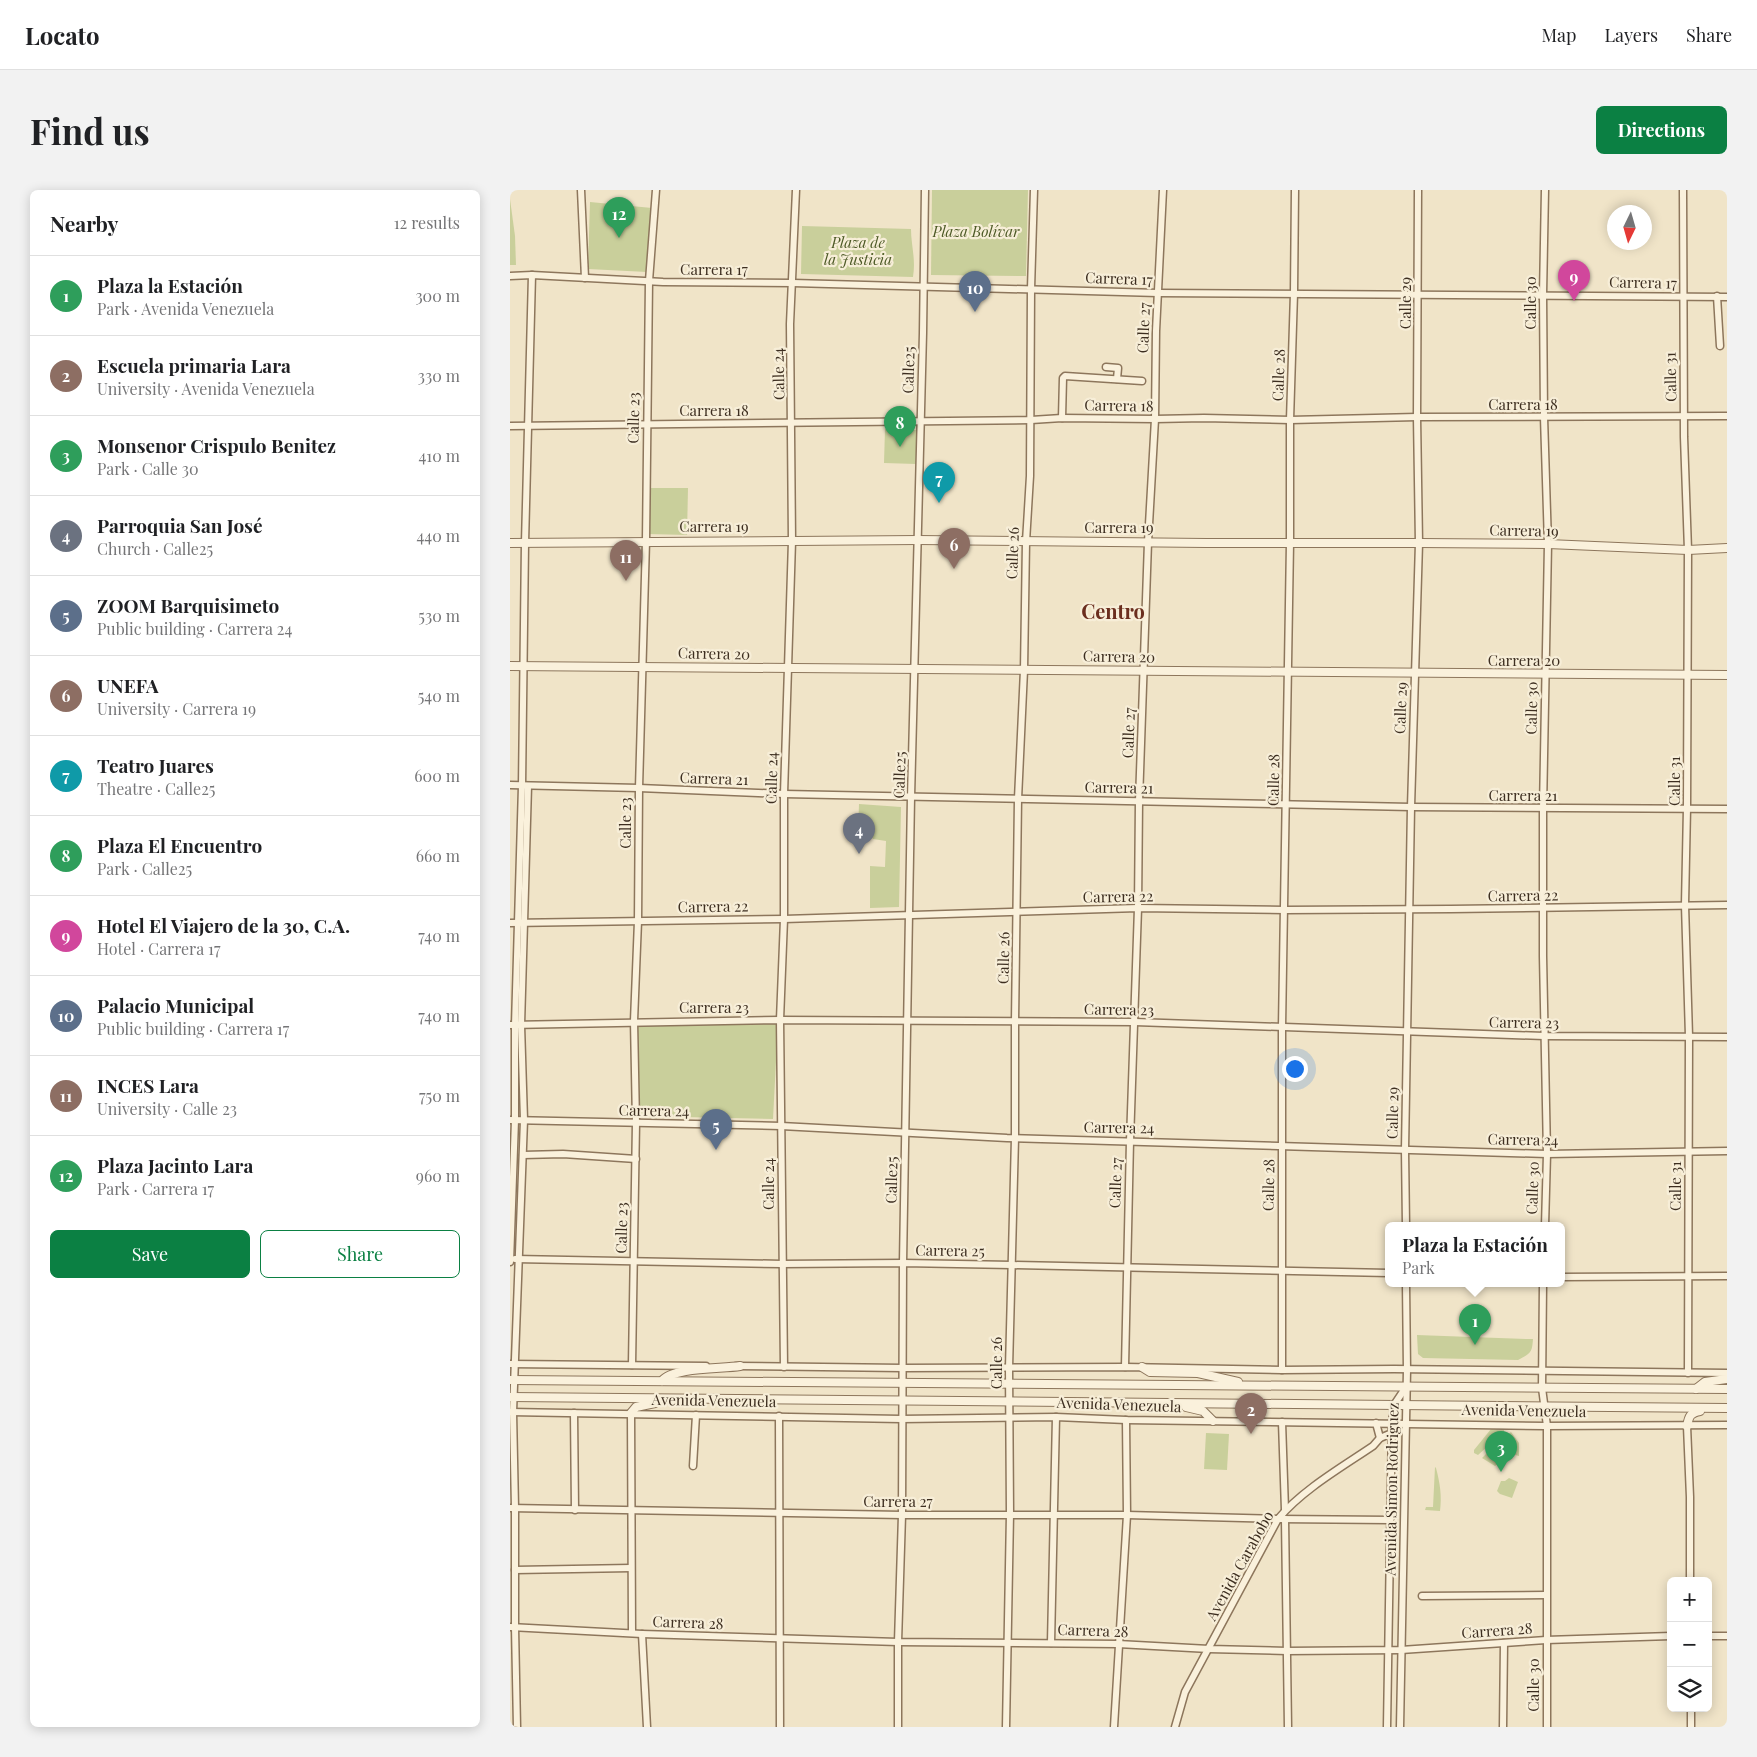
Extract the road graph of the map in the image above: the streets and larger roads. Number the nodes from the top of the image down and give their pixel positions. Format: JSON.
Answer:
{"nodes":[{"id":1,"x":580,"y":190,"type":"edge"},
{"id":2,"x":656,"y":190,"type":"edge"},
{"id":3,"x":796,"y":190,"type":"edge"},
{"id":4,"x":925,"y":190,"type":"edge"},
{"id":5,"x":1034,"y":190,"type":"edge"},
{"id":6,"x":1163,"y":190,"type":"edge"},
{"id":7,"x":1295,"y":190,"type":"edge"},
{"id":8,"x":1418,"y":190,"type":"edge"},
{"id":9,"x":1545,"y":190,"type":"edge"},
{"id":10,"x":1683,"y":190,"type":"edge"},
{"id":11,"x":532,"y":275,"type":"junction"},
{"id":12,"x":510,"y":276,"type":"edge"},
{"id":13,"x":585,"y":278,"type":"junction"},
{"id":14,"x":649,"y":281,"type":"junction"},
{"id":15,"x":793,"y":283,"type":"junction"},
{"id":16,"x":924,"y":286,"type":"junction"},
{"id":17,"x":1031,"y":289,"type":"junction"},
{"id":18,"x":1158,"y":293,"type":"junction"},
{"id":19,"x":1294,"y":293,"type":"junction"},
{"id":20,"x":1419,"y":294,"type":"junction"},
{"id":21,"x":1543,"y":295,"type":"junction"},
{"id":22,"x":1683,"y":296,"type":"junction"},
{"id":23,"x":1717,"y":296,"type":"junction"},
{"id":24,"x":1727,"y":297,"type":"edge"},
{"id":25,"x":1720,"y":346,"type":"dead end"},
{"id":26,"x":1106,"y":367,"type":"dead end"},
{"id":27,"x":1117,"y":379,"type":"junction"},
{"id":28,"x":1142,"y":381,"type":"dead end"},
{"id":29,"x":1727,"y":416,"type":"edge"},
{"id":30,"x":1544,"y":417,"type":"junction"},
{"id":31,"x":1684,"y":417,"type":"junction"},
{"id":32,"x":1062,"y":418,"type":"junction"},
{"id":33,"x":1418,"y":418,"type":"junction"},
{"id":34,"x":1155,"y":419,"type":"junction"},
{"id":35,"x":1031,"y":420,"type":"junction"},
{"id":36,"x":1290,"y":420,"type":"junction"},
{"id":37,"x":920,"y":421,"type":"junction"},
{"id":38,"x":792,"y":423,"type":"junction"},
{"id":39,"x":647,"y":424,"type":"junction"},
{"id":40,"x":510,"y":426,"type":"edge"},
{"id":41,"x":528,"y":426,"type":"junction"},
{"id":42,"x":918,"y":540,"type":"junction"},
{"id":43,"x":646,"y":541,"type":"junction"},
{"id":44,"x":792,"y":541,"type":"junction"},
{"id":45,"x":1026,"y":542,"type":"junction"},
{"id":46,"x":1148,"y":542,"type":"junction"},
{"id":47,"x":510,"y":543,"type":"edge"},
{"id":48,"x":525,"y":543,"type":"junction"},
{"id":49,"x":1290,"y":543,"type":"junction"},
{"id":50,"x":1419,"y":543,"type":"junction"},
{"id":51,"x":1548,"y":544,"type":"junction"},
{"id":52,"x":1727,"y":548,"type":"edge"},
{"id":53,"x":1688,"y":550,"type":"junction"},
{"id":54,"x":510,"y":666,"type":"edge"},
{"id":55,"x":524,"y":666,"type":"junction"},
{"id":56,"x":643,"y":667,"type":"junction"},
{"id":57,"x":788,"y":669,"type":"junction"},
{"id":58,"x":916,"y":670,"type":"junction"},
{"id":59,"x":1024,"y":670,"type":"junction"},
{"id":60,"x":1144,"y":671,"type":"junction"},
{"id":61,"x":1287,"y":672,"type":"junction"},
{"id":62,"x":1415,"y":674,"type":"junction"},
{"id":63,"x":1545,"y":674,"type":"junction"},
{"id":64,"x":1687,"y":674,"type":"junction"},
{"id":65,"x":1727,"y":675,"type":"edge"},
{"id":66,"x":510,"y":786,"type":"edge"},
{"id":67,"x":525,"y":786,"type":"junction"},
{"id":68,"x":639,"y":788,"type":"junction"},
{"id":69,"x":784,"y":794,"type":"junction"},
{"id":70,"x":911,"y":797,"type":"junction"},
{"id":71,"x":1018,"y":799,"type":"junction"},
{"id":72,"x":1139,"y":801,"type":"junction"},
{"id":73,"x":1286,"y":804,"type":"junction"},
{"id":74,"x":1411,"y":807,"type":"junction"},
{"id":75,"x":1687,"y":808,"type":"junction"},
{"id":76,"x":1543,"y":809,"type":"junction"},
{"id":77,"x":1727,"y":809,"type":"edge"},
{"id":78,"x":1727,"y":904,"type":"edge"},
{"id":79,"x":1685,"y":905,"type":"junction"},
{"id":80,"x":1138,"y":908,"type":"junction"},
{"id":81,"x":1410,"y":909,"type":"junction"},
{"id":82,"x":1544,"y":909,"type":"junction"},
{"id":83,"x":1285,"y":910,"type":"junction"},
{"id":84,"x":1017,"y":912,"type":"junction"},
{"id":85,"x":910,"y":915,"type":"junction"},
{"id":86,"x":784,"y":919,"type":"junction"},
{"id":87,"x":638,"y":921,"type":"junction"},
{"id":88,"x":517,"y":922,"type":"edge"},
{"id":89,"x":780,"y":1020,"type":"junction"},
{"id":90,"x":909,"y":1020,"type":"junction"},
{"id":91,"x":634,"y":1021,"type":"junction"},
{"id":92,"x":1015,"y":1022,"type":"junction"},
{"id":93,"x":1135,"y":1022,"type":"junction"},
{"id":94,"x":515,"y":1025,"type":"edge"},
{"id":95,"x":1282,"y":1027,"type":"junction"},
{"id":96,"x":1407,"y":1032,"type":"junction"},
{"id":97,"x":1544,"y":1036,"type":"junction"},
{"id":98,"x":1689,"y":1036,"type":"junction"},
{"id":99,"x":1727,"y":1037,"type":"edge"},
{"id":100,"x":513,"y":1120,"type":"edge"},
{"id":101,"x":524,"y":1120,"type":"junction"},
{"id":102,"x":636,"y":1123,"type":"junction"},
{"id":103,"x":781,"y":1126,"type":"junction"},
{"id":104,"x":906,"y":1134,"type":"junction"},
{"id":105,"x":1015,"y":1138,"type":"junction"},
{"id":106,"x":1130,"y":1141,"type":"junction"},
{"id":107,"x":1282,"y":1145,"type":"junction"},
{"id":108,"x":1405,"y":1150,"type":"junction"},
{"id":109,"x":1727,"y":1151,"type":"edge"},
{"id":110,"x":1689,"y":1153,"type":"junction"},
{"id":111,"x":1547,"y":1154,"type":"junction"},
{"id":112,"x":523,"y":1155,"type":"junction"},
{"id":113,"x":512,"y":1156,"type":"edge"},
{"id":114,"x":636,"y":1159,"type":"junction"},
{"id":115,"x":1406,"y":1222,"type":"edge"},
{"id":116,"x":1545,"y":1222,"type":"edge"},
{"id":117,"x":510,"y":1258,"type":"edge"},
{"id":118,"x":519,"y":1259,"type":"junction"},
{"id":119,"x":634,"y":1261,"type":"junction"},
{"id":120,"x":510,"y":1262,"type":"edge"},
{"id":121,"x":903,"y":1263,"type":"junction"},
{"id":122,"x":782,"y":1264,"type":"junction"},
{"id":123,"x":1012,"y":1265,"type":"junction"},
{"id":124,"x":1126,"y":1267,"type":"junction"},
{"id":125,"x":1281,"y":1271,"type":"junction"},
{"id":126,"x":1385,"y":1273,"type":"edge"},
{"id":127,"x":1689,"y":1276,"type":"junction"},
{"id":128,"x":1727,"y":1276,"type":"edge"},
{"id":129,"x":1565,"y":1277,"type":"edge"},
{"id":130,"x":1406,"y":1287,"type":"edge"},
{"id":131,"x":1543,"y":1287,"type":"edge"},
{"id":132,"x":512,"y":1364,"type":"edge"},
{"id":133,"x":632,"y":1365,"type":"junction"},
{"id":134,"x":740,"y":1366,"type":"junction"},
{"id":135,"x":784,"y":1367,"type":"junction"},
{"id":136,"x":1125,"y":1367,"type":"junction"},
{"id":137,"x":1142,"y":1367,"type":"junction"},
{"id":138,"x":903,"y":1368,"type":"junction"},
{"id":139,"x":1009,"y":1368,"type":"junction"},
{"id":140,"x":1282,"y":1370,"type":"junction"},
{"id":141,"x":1407,"y":1370,"type":"junction"},
{"id":142,"x":1542,"y":1372,"type":"junction"},
{"id":143,"x":1688,"y":1373,"type":"junction"},
{"id":144,"x":1727,"y":1373,"type":"edge"},
{"id":145,"x":1727,"y":1379,"type":"edge"},
{"id":146,"x":512,"y":1380,"type":"edge"},
{"id":147,"x":662,"y":1381,"type":"junction"},
{"id":148,"x":903,"y":1383,"type":"junction"},
{"id":149,"x":1009,"y":1384,"type":"junction"},
{"id":150,"x":1247,"y":1385,"type":"junction"},
{"id":151,"x":1407,"y":1386,"type":"junction"},
{"id":152,"x":1542,"y":1388,"type":"junction"},
{"id":153,"x":1696,"y":1389,"type":"junction"},
{"id":154,"x":1727,"y":1389,"type":"edge"},
{"id":155,"x":512,"y":1397,"type":"edge"},
{"id":156,"x":732,"y":1399,"type":"junction"},
{"id":157,"x":902,"y":1401,"type":"junction"},
{"id":158,"x":1009,"y":1402,"type":"junction"},
{"id":159,"x":1117,"y":1403,"type":"junction"},
{"id":160,"x":1394,"y":1405,"type":"junction"},
{"id":161,"x":1406,"y":1405,"type":"junction"},
{"id":162,"x":1545,"y":1407,"type":"junction"},
{"id":163,"x":1727,"y":1409,"type":"edge"},
{"id":164,"x":511,"y":1412,"type":"edge"},
{"id":165,"x":574,"y":1413,"type":"junction"},
{"id":166,"x":631,"y":1414,"type":"junction"},
{"id":167,"x":696,"y":1415,"type":"junction"},
{"id":168,"x":779,"y":1416,"type":"junction"},
{"id":169,"x":1008,"y":1417,"type":"junction"},
{"id":170,"x":1056,"y":1417,"type":"junction"},
{"id":171,"x":901,"y":1419,"type":"junction"},
{"id":172,"x":1126,"y":1420,"type":"junction"},
{"id":173,"x":1213,"y":1421,"type":"junction"},
{"id":174,"x":1282,"y":1422,"type":"junction"},
{"id":175,"x":1405,"y":1423,"type":"junction"},
{"id":176,"x":1376,"y":1424,"type":"junction"},
{"id":177,"x":1392,"y":1424,"type":"junction"},
{"id":178,"x":1546,"y":1426,"type":"junction"},
{"id":179,"x":1687,"y":1426,"type":"junction"},
{"id":180,"x":1727,"y":1426,"type":"edge"},
{"id":181,"x":1392,"y":1433,"type":"junction"},
{"id":182,"x":1380,"y":1438,"type":"junction"},
{"id":183,"x":693,"y":1466,"type":"dead end"},
{"id":184,"x":513,"y":1508,"type":"edge"},
{"id":185,"x":631,"y":1509,"type":"junction"},
{"id":186,"x":575,"y":1510,"type":"junction"},
{"id":187,"x":1285,"y":1510,"type":"junction"},
{"id":188,"x":779,"y":1512,"type":"junction"},
{"id":189,"x":1010,"y":1514,"type":"junction"},
{"id":190,"x":1055,"y":1514,"type":"junction"},
{"id":191,"x":902,"y":1515,"type":"junction"},
{"id":192,"x":1126,"y":1515,"type":"junction"},
{"id":193,"x":1281,"y":1520,"type":"junction"},
{"id":194,"x":1390,"y":1520,"type":"junction"},
{"id":195,"x":631,"y":1568,"type":"junction"},
{"id":196,"x":515,"y":1570,"type":"junction"},
{"id":197,"x":1690,"y":1577,"type":"edge"},
{"id":198,"x":1546,"y":1595,"type":"junction"},
{"id":199,"x":1422,"y":1596,"type":"dead end"},
{"id":200,"x":512,"y":1627,"type":"edge"},
{"id":201,"x":632,"y":1632,"type":"junction"},
{"id":202,"x":642,"y":1634,"type":"junction"},
{"id":203,"x":1667,"y":1636,"type":"edge"},
{"id":204,"x":1712,"y":1636,"type":"edge"},
{"id":205,"x":1727,"y":1636,"type":"edge"},
{"id":206,"x":779,"y":1638,"type":"junction"},
{"id":207,"x":1546,"y":1640,"type":"junction"},
{"id":208,"x":898,"y":1642,"type":"junction"},
{"id":209,"x":1008,"y":1642,"type":"junction"},
{"id":210,"x":1051,"y":1643,"type":"junction"},
{"id":211,"x":1504,"y":1643,"type":"junction"},
{"id":212,"x":1118,"y":1644,"type":"junction"},
{"id":213,"x":1209,"y":1649,"type":"junction"},
{"id":214,"x":1388,"y":1650,"type":"junction"},
{"id":215,"x":1401,"y":1650,"type":"junction"},
{"id":216,"x":1287,"y":1651,"type":"junction"},
{"id":217,"x":1691,"y":1712,"type":"edge"},
{"id":218,"x":518,"y":1727,"type":"edge"},
{"id":219,"x":647,"y":1727,"type":"edge"},
{"id":220,"x":780,"y":1727,"type":"edge"},
{"id":221,"x":898,"y":1727,"type":"edge"},
{"id":222,"x":1006,"y":1727,"type":"edge"},
{"id":223,"x":1114,"y":1727,"type":"edge"},
{"id":224,"x":1175,"y":1727,"type":"edge"},
{"id":225,"x":1288,"y":1727,"type":"edge"},
{"id":226,"x":1387,"y":1727,"type":"edge"},
{"id":227,"x":1400,"y":1727,"type":"edge"},
{"id":228,"x":1503,"y":1727,"type":"edge"},
{"id":229,"x":1547,"y":1727,"type":"edge"},
{"id":230,"x":1691,"y":1727,"type":"edge"}],
"edges":[{"from":1,"to":13,"type":"street"},
{"from":2,"to":14,"type":"street","name":"Calle 23"},
{"from":3,"to":15,"type":"street","name":"Calle 24"},
{"from":4,"to":16,"type":"street","name":"Calle25"},
{"from":5,"to":17,"type":"street","name":"Calle 26"},
{"from":6,"to":18,"type":"street","name":"Calle 27"},
{"from":7,"to":19,"type":"street","name":"Calle 28"},
{"from":8,"to":20,"type":"street","name":"Calle 29"},
{"from":9,"to":21,"type":"street","name":"Calle 30"},
{"from":10,"to":22,"type":"street","name":"Calle 31"},
{"from":11,"to":12,"type":"street","name":"Carrera 17"},
{"from":11,"to":13,"type":"street","name":"Carrera 17"},
{"from":11,"to":41,"type":"street"},
{"from":13,"to":14,"type":"street","name":"Carrera 17"},
{"from":14,"to":15,"type":"street","name":"Carrera 17"},
{"from":14,"to":39,"type":"street","name":"Calle 23"},
{"from":15,"to":16,"type":"street","name":"Carrera 17"},
{"from":15,"to":38,"type":"street","name":"Calle 24"},
{"from":16,"to":17,"type":"street","name":"Carrera 17"},
{"from":16,"to":37,"type":"street","name":"Calle25"},
{"from":17,"to":18,"type":"street","name":"Carrera 17"},
{"from":17,"to":35,"type":"street","name":"Calle 26"},
{"from":18,"to":19,"type":"street","name":"Carrera 17"},
{"from":18,"to":34,"type":"street","name":"Calle 27"},
{"from":19,"to":20,"type":"street","name":"Carrera 17"},
{"from":19,"to":36,"type":"street","name":"Calle 28"},
{"from":20,"to":21,"type":"street","name":"Carrera 17"},
{"from":20,"to":33,"type":"street","name":"Calle 29"},
{"from":21,"to":22,"type":"street","name":"Carrera 17"},
{"from":21,"to":30,"type":"street","name":"Calle 30"},
{"from":22,"to":23,"type":"street","name":"Carrera 17"},
{"from":22,"to":31,"type":"street","name":"Calle 31"},
{"from":23,"to":24,"type":"street","name":"Carrera 17"},
{"from":23,"to":25,"type":"street"},
{"from":26,"to":27,"type":"street"},
{"from":27,"to":28,"type":"street"},
{"from":27,"to":32,"type":"street"},
{"from":29,"to":31,"type":"street","name":"Carrera 18"},
{"from":30,"to":31,"type":"street","name":"Carrera 18"},
{"from":30,"to":33,"type":"street","name":"Carrera 18"},
{"from":30,"to":51,"type":"street","name":"Calle 30"},
{"from":31,"to":53,"type":"street","name":"Calle 31"},
{"from":32,"to":34,"type":"street","name":"Carrera 18"},
{"from":32,"to":35,"type":"street","name":"Carrera 18"},
{"from":33,"to":36,"type":"street","name":"Carrera 18"},
{"from":33,"to":50,"type":"street","name":"Calle 29"},
{"from":34,"to":36,"type":"street","name":"Carrera 18"},
{"from":34,"to":46,"type":"street","name":"Calle 27"},
{"from":35,"to":37,"type":"street","name":"Carrera 18"},
{"from":35,"to":45,"type":"street","name":"Calle 26"},
{"from":36,"to":49,"type":"street","name":"Calle 28"},
{"from":37,"to":38,"type":"street","name":"Carrera 18"},
{"from":37,"to":42,"type":"street","name":"Calle25"},
{"from":38,"to":39,"type":"street","name":"Carrera 18"},
{"from":38,"to":44,"type":"street","name":"Calle 24"},
{"from":39,"to":41,"type":"street","name":"Carrera 18"},
{"from":39,"to":43,"type":"street","name":"Calle 23"},
{"from":40,"to":41,"type":"street","name":"Carrera 18"},
{"from":41,"to":48,"type":"street"},
{"from":42,"to":44,"type":"street","name":"Carrera 19"},
{"from":42,"to":45,"type":"street","name":"Carrera 19"},
{"from":42,"to":58,"type":"street","name":"Calle25"},
{"from":43,"to":44,"type":"street","name":"Carrera 19"},
{"from":43,"to":48,"type":"street","name":"Carrera 19"},
{"from":43,"to":56,"type":"street","name":"Calle 23"},
{"from":44,"to":57,"type":"street","name":"Calle 24"},
{"from":45,"to":46,"type":"street","name":"Carrera 19"},
{"from":45,"to":59,"type":"street","name":"Calle 26"},
{"from":46,"to":49,"type":"street","name":"Carrera 19"},
{"from":46,"to":60,"type":"street","name":"Calle 27"},
{"from":47,"to":48,"type":"street","name":"Carrera 19"},
{"from":48,"to":55,"type":"street"},
{"from":49,"to":50,"type":"street","name":"Carrera 19"},
{"from":49,"to":61,"type":"street","name":"Calle 28"},
{"from":50,"to":51,"type":"street","name":"Carrera 19"},
{"from":50,"to":62,"type":"street","name":"Calle 29"},
{"from":51,"to":53,"type":"street","name":"Carrera 19"},
{"from":51,"to":63,"type":"street","name":"Calle 30"},
{"from":52,"to":53,"type":"street","name":"Carrera 19"},
{"from":53,"to":64,"type":"street","name":"Calle 31"},
{"from":54,"to":55,"type":"street","name":"Carrera 20"},
{"from":55,"to":56,"type":"street","name":"Carrera 20"},
{"from":55,"to":67,"type":"street"},
{"from":56,"to":57,"type":"street","name":"Carrera 20"},
{"from":56,"to":68,"type":"street","name":"Calle 23"},
{"from":57,"to":58,"type":"street","name":"Carrera 20"},
{"from":57,"to":69,"type":"street","name":"Calle 24"},
{"from":58,"to":59,"type":"street","name":"Carrera 20"},
{"from":58,"to":70,"type":"street","name":"Calle25"},
{"from":59,"to":60,"type":"street","name":"Carrera 20"},
{"from":59,"to":71,"type":"street","name":"Calle 26"},
{"from":60,"to":61,"type":"street","name":"Carrera 20"},
{"from":60,"to":72,"type":"street","name":"Calle 27"},
{"from":61,"to":62,"type":"street","name":"Carrera 20"},
{"from":61,"to":73,"type":"street","name":"Calle 28"},
{"from":62,"to":63,"type":"street","name":"Carrera 20"},
{"from":62,"to":74,"type":"street","name":"Calle 29"},
{"from":63,"to":64,"type":"street","name":"Carrera 20"},
{"from":63,"to":76,"type":"street","name":"Calle 30"},
{"from":64,"to":65,"type":"street","name":"Carrera 20"},
{"from":64,"to":75,"type":"street","name":"Calle 31"},
{"from":66,"to":67,"type":"street","name":"Carrera 21"},
{"from":67,"to":68,"type":"street","name":"Carrera 21"},
{"from":67,"to":88,"type":"street"},
{"from":68,"to":69,"type":"street","name":"Carrera 21"},
{"from":68,"to":87,"type":"street","name":"Calle 23"},
{"from":69,"to":70,"type":"street","name":"Carrera 21"},
{"from":69,"to":86,"type":"street","name":"Calle 24"},
{"from":70,"to":71,"type":"street","name":"Carrera 21"},
{"from":70,"to":85,"type":"street","name":"Calle25"},
{"from":71,"to":72,"type":"street","name":"Carrera 21"},
{"from":71,"to":84,"type":"street","name":"Calle 26"},
{"from":72,"to":73,"type":"street","name":"Carrera 21"},
{"from":72,"to":80,"type":"street","name":"Calle 27"},
{"from":73,"to":74,"type":"street","name":"Carrera 21"},
{"from":73,"to":83,"type":"street","name":"Calle 28"},
{"from":74,"to":76,"type":"street","name":"Carrera 21"},
{"from":74,"to":81,"type":"street","name":"Calle 29"},
{"from":75,"to":76,"type":"street","name":"Carrera 21"},
{"from":75,"to":77,"type":"street","name":"Carrera 21"},
{"from":75,"to":79,"type":"street","name":"Calle 31"},
{"from":76,"to":82,"type":"street","name":"Calle 30"},
{"from":78,"to":79,"type":"street","name":"Carrera 22"},
{"from":79,"to":82,"type":"street","name":"Carrera 22"},
{"from":79,"to":98,"type":"street","name":"Calle 31"},
{"from":80,"to":83,"type":"street","name":"Carrera 22"},
{"from":80,"to":84,"type":"street","name":"Carrera 22"},
{"from":80,"to":93,"type":"street","name":"Calle 27"},
{"from":81,"to":82,"type":"street","name":"Carrera 22"},
{"from":81,"to":83,"type":"street","name":"Carrera 22"},
{"from":81,"to":96,"type":"street","name":"Calle 29"},
{"from":82,"to":97,"type":"street","name":"Calle 30"},
{"from":83,"to":95,"type":"street","name":"Calle 28"},
{"from":84,"to":85,"type":"street","name":"Carrera 22"},
{"from":84,"to":92,"type":"street","name":"Calle 26"},
{"from":85,"to":86,"type":"street","name":"Carrera 22"},
{"from":85,"to":90,"type":"street","name":"Calle25"},
{"from":86,"to":87,"type":"street","name":"Carrera 22"},
{"from":86,"to":89,"type":"street","name":"Calle 24"},
{"from":87,"to":88,"type":"street","name":"Carrera 22"},
{"from":87,"to":91,"type":"street","name":"Calle 23"},
{"from":88,"to":94,"type":"street"},
{"from":89,"to":90,"type":"street","name":"Carrera 23"},
{"from":89,"to":91,"type":"street","name":"Carrera 23"},
{"from":89,"to":103,"type":"street","name":"Calle 24"},
{"from":90,"to":92,"type":"street","name":"Carrera 23"},
{"from":90,"to":104,"type":"street","name":"Calle25"},
{"from":91,"to":94,"type":"street","name":"Carrera 23"},
{"from":91,"to":102,"type":"street","name":"Calle 23"},
{"from":92,"to":93,"type":"street","name":"Carrera 23"},
{"from":92,"to":105,"type":"street","name":"Calle 26"},
{"from":93,"to":95,"type":"street","name":"Carrera 23"},
{"from":93,"to":106,"type":"street","name":"Calle 27"},
{"from":94,"to":100,"type":"street"},
{"from":94,"to":101,"type":"street"},
{"from":95,"to":96,"type":"street","name":"Carrera 23"},
{"from":95,"to":107,"type":"street","name":"Calle 28"},
{"from":96,"to":97,"type":"street","name":"Carrera 23"},
{"from":96,"to":108,"type":"street","name":"Calle 29"},
{"from":97,"to":98,"type":"street","name":"Carrera 23"},
{"from":97,"to":111,"type":"street","name":"Calle 30"},
{"from":98,"to":99,"type":"street","name":"Carrera 23"},
{"from":98,"to":110,"type":"street","name":"Calle 31"},
{"from":100,"to":101,"type":"street","name":"Carrera 24"},
{"from":100,"to":113,"type":"street"},
{"from":101,"to":102,"type":"street","name":"Carrera 24"},
{"from":101,"to":112,"type":"street"},
{"from":102,"to":103,"type":"street","name":"Carrera 24"},
{"from":102,"to":114,"type":"street","name":"Calle 23"},
{"from":103,"to":104,"type":"street","name":"Carrera 24"},
{"from":103,"to":122,"type":"street","name":"Calle 24"},
{"from":104,"to":105,"type":"street","name":"Carrera 24"},
{"from":104,"to":121,"type":"street","name":"Calle25"},
{"from":105,"to":106,"type":"street","name":"Carrera 24"},
{"from":105,"to":123,"type":"street","name":"Calle 26"},
{"from":106,"to":107,"type":"street","name":"Carrera 24"},
{"from":106,"to":124,"type":"street","name":"Calle 27"},
{"from":107,"to":108,"type":"street","name":"Carrera 24"},
{"from":107,"to":125,"type":"street","name":"Calle 28"},
{"from":108,"to":111,"type":"street","name":"Carrera 24"},
{"from":108,"to":115,"type":"street","name":"Calle 29"},
{"from":109,"to":110,"type":"street","name":"Carrera 24"},
{"from":110,"to":111,"type":"street","name":"Carrera 24"},
{"from":110,"to":127,"type":"street","name":"Calle 31"},
{"from":111,"to":116,"type":"street","name":"Calle 30"},
{"from":112,"to":114,"type":"street"},
{"from":112,"to":118,"type":"street"},
{"from":113,"to":117,"type":"street"},
{"from":114,"to":119,"type":"street","name":"Calle 23"},
{"from":117,"to":118,"type":"street","name":"Carrera 25"},
{"from":117,"to":120,"type":"street"},
{"from":118,"to":119,"type":"street","name":"Carrera 25"},
{"from":118,"to":132,"type":"street"},
{"from":119,"to":122,"type":"street","name":"Carrera 25"},
{"from":119,"to":133,"type":"street","name":"Calle 23"},
{"from":121,"to":122,"type":"street","name":"Carrera 25"},
{"from":121,"to":123,"type":"street","name":"Carrera 25"},
{"from":121,"to":138,"type":"street","name":"Calle25"},
{"from":122,"to":135,"type":"street","name":"Calle 24"},
{"from":123,"to":124,"type":"street","name":"Carrera 25"},
{"from":123,"to":139,"type":"street","name":"Calle 26"},
{"from":124,"to":125,"type":"street","name":"Carrera 25"},
{"from":124,"to":136,"type":"street","name":"Calle 27"},
{"from":125,"to":126,"type":"street","name":"Carrera 25"},
{"from":125,"to":140,"type":"street","name":"Calle 28"},
{"from":127,"to":128,"type":"street"},
{"from":127,"to":129,"type":"street"},
{"from":127,"to":143,"type":"street","name":"Calle 31"},
{"from":130,"to":141,"type":"street"},
{"from":131,"to":142,"type":"street","name":"Calle 30"},
{"from":132,"to":133,"type":"street"},
{"from":132,"to":146,"type":"street"},
{"from":133,"to":134,"type":"street"},
{"from":134,"to":135,"type":"street"},
{"from":134,"to":147,"type":"street"},
{"from":135,"to":138,"type":"street"},
{"from":136,"to":137,"type":"street"},
{"from":136,"to":139,"type":"street"},
{"from":137,"to":140,"type":"street"},
{"from":137,"to":150,"type":"street"},
{"from":138,"to":139,"type":"street"},
{"from":138,"to":148,"type":"street","name":"Calle25"},
{"from":139,"to":149,"type":"street","name":"Calle 26"},
{"from":140,"to":141,"type":"street"},
{"from":141,"to":142,"type":"street"},
{"from":141,"to":151,"type":"street"},
{"from":142,"to":143,"type":"street"},
{"from":142,"to":152,"type":"street","name":"Calle 30"},
{"from":143,"to":144,"type":"street"},
{"from":145,"to":153,"type":"street"},
{"from":146,"to":147,"type":"street","name":"Avenida Venezuela"},
{"from":146,"to":155,"type":"street"},
{"from":147,"to":148,"type":"street","name":"Avenida Venezuela"},
{"from":148,"to":149,"type":"street","name":"Avenida Venezuela"},
{"from":148,"to":157,"type":"street","name":"Calle25"},
{"from":149,"to":150,"type":"street","name":"Avenida Venezuela"},
{"from":149,"to":158,"type":"street","name":"Calle 26"},
{"from":150,"to":151,"type":"street","name":"Avenida Venezuela"},
{"from":151,"to":152,"type":"street","name":"Avenida Venezuela"},
{"from":151,"to":160,"type":"street","name":"Avenida Simon Rodriguez"},
{"from":151,"to":161,"type":"street","name":"Avenida Simon Rodriguez"},
{"from":152,"to":153,"type":"street","name":"Avenida Venezuela"},
{"from":152,"to":162,"type":"street","name":"Calle 30"},
{"from":153,"to":154,"type":"street","name":"Avenida Venezuela"},
{"from":155,"to":156,"type":"street","name":"Avenida Venezuela"},
{"from":155,"to":164,"type":"street"},
{"from":156,"to":157,"type":"street","name":"Avenida Venezuela"},
{"from":156,"to":166,"type":"street"},
{"from":157,"to":158,"type":"street","name":"Avenida Venezuela"},
{"from":157,"to":171,"type":"street","name":"Calle25"},
{"from":158,"to":159,"type":"street","name":"Avenida Venezuela"},
{"from":158,"to":169,"type":"street","name":"Calle 26"},
{"from":159,"to":160,"type":"street","name":"Avenida Venezuela"},
{"from":159,"to":173,"type":"street"},
{"from":160,"to":161,"type":"street","name":"Avenida Venezuela"},
{"from":160,"to":177,"type":"street","name":"Avenida Simon Rodriguez"},
{"from":161,"to":162,"type":"street","name":"Avenida Venezuela"},
{"from":161,"to":175,"type":"street","name":"Avenida Simon Rodriguez"},
{"from":162,"to":163,"type":"street","name":"Avenida Venezuela"},
{"from":162,"to":178,"type":"street","name":"Calle 30"},
{"from":163,"to":179,"type":"street"},
{"from":164,"to":165,"type":"street","name":"Avenida Venezuela"},
{"from":164,"to":184,"type":"street"},
{"from":165,"to":166,"type":"street","name":"Avenida Venezuela"},
{"from":165,"to":186,"type":"street"},
{"from":166,"to":167,"type":"street","name":"Avenida Venezuela"},
{"from":166,"to":185,"type":"street"},
{"from":167,"to":168,"type":"street","name":"Avenida Venezuela"},
{"from":167,"to":183,"type":"street"},
{"from":168,"to":171,"type":"street","name":"Avenida Venezuela"},
{"from":168,"to":188,"type":"street"},
{"from":169,"to":170,"type":"street","name":"Avenida Venezuela"},
{"from":169,"to":171,"type":"street","name":"Avenida Venezuela"},
{"from":169,"to":189,"type":"street","name":"Calle 26"},
{"from":170,"to":172,"type":"street","name":"Avenida Venezuela"},
{"from":170,"to":190,"type":"street"},
{"from":171,"to":191,"type":"street","name":"Calle25"},
{"from":172,"to":173,"type":"street","name":"Avenida Venezuela"},
{"from":172,"to":192,"type":"street"},
{"from":173,"to":174,"type":"street","name":"Avenida Venezuela"},
{"from":174,"to":176,"type":"street","name":"Avenida Venezuela"},
{"from":174,"to":187,"type":"street"},
{"from":175,"to":177,"type":"street","name":"Avenida Venezuela"},
{"from":175,"to":178,"type":"street","name":"Avenida Venezuela"},
{"from":175,"to":215,"type":"street","name":"Avenida Simon Rodriguez"},
{"from":176,"to":177,"type":"street","name":"Avenida Venezuela"},
{"from":176,"to":182,"type":"street"},
{"from":177,"to":181,"type":"street","name":"Avenida Simon Rodriguez"},
{"from":178,"to":179,"type":"street","name":"Avenida Venezuela"},
{"from":178,"to":198,"type":"street","name":"Calle 30"},
{"from":179,"to":180,"type":"street","name":"Avenida Venezuela"},
{"from":179,"to":197,"type":"street"},
{"from":181,"to":182,"type":"street","name":"Avenida Carabobo"},
{"from":181,"to":194,"type":"street","name":"Avenida Simon Rodriguez"},
{"from":182,"to":187,"type":"street","name":"Avenida Carabobo"},
{"from":184,"to":186,"type":"street","name":"Carrera 27"},
{"from":184,"to":196,"type":"street"},
{"from":185,"to":186,"type":"street","name":"Carrera 27"},
{"from":185,"to":188,"type":"street","name":"Carrera 27"},
{"from":185,"to":195,"type":"street"},
{"from":187,"to":193,"type":"street","name":"Avenida Carabobo"},
{"from":188,"to":191,"type":"street","name":"Carrera 27"},
{"from":188,"to":206,"type":"street"},
{"from":189,"to":190,"type":"street","name":"Carrera 27"},
{"from":189,"to":191,"type":"street","name":"Carrera 27"},
{"from":189,"to":209,"type":"street","name":"Calle 26"},
{"from":190,"to":192,"type":"street","name":"Carrera 27"},
{"from":190,"to":210,"type":"street"},
{"from":191,"to":208,"type":"street","name":"Calle25"},
{"from":192,"to":193,"type":"street","name":"Carrera 27"},
{"from":192,"to":212,"type":"street"},
{"from":193,"to":194,"type":"street","name":"Carrera 27"},
{"from":193,"to":213,"type":"street","name":"Avenida Carabobo"},
{"from":193,"to":216,"type":"street"},
{"from":194,"to":214,"type":"street","name":"Avenida Simon Rodriguez"},
{"from":195,"to":196,"type":"street"},
{"from":195,"to":201,"type":"street"},
{"from":196,"to":200,"type":"street"},
{"from":198,"to":199,"type":"street"},
{"from":198,"to":207,"type":"street","name":"Calle 30"},
{"from":200,"to":201,"type":"street","name":"Carrera 28"},
{"from":200,"to":218,"type":"street"},
{"from":201,"to":202,"type":"street","name":"Carrera 28"},
{"from":202,"to":206,"type":"street","name":"Carrera 28"},
{"from":202,"to":219,"type":"street"},
{"from":203,"to":207,"type":"street","name":"Carrera 28"},
{"from":204,"to":205,"type":"street"},
{"from":206,"to":208,"type":"street","name":"Carrera 28"},
{"from":206,"to":220,"type":"street"},
{"from":207,"to":211,"type":"street","name":"Carrera 28"},
{"from":207,"to":229,"type":"street","name":"Calle 30"},
{"from":208,"to":209,"type":"street","name":"Carrera 28"},
{"from":208,"to":221,"type":"street","name":"Calle25"},
{"from":209,"to":210,"type":"street","name":"Carrera 28"},
{"from":209,"to":222,"type":"street","name":"Calle 26"},
{"from":210,"to":212,"type":"street","name":"Carrera 28"},
{"from":211,"to":215,"type":"street","name":"Carrera 28"},
{"from":211,"to":228,"type":"street"},
{"from":212,"to":213,"type":"street","name":"Carrera 28"},
{"from":212,"to":223,"type":"street"},
{"from":213,"to":216,"type":"street","name":"Carrera 28"},
{"from":213,"to":224,"type":"street","name":"Avenida Carabobo"},
{"from":214,"to":215,"type":"street","name":"Carrera 28"},
{"from":214,"to":216,"type":"street","name":"Carrera 28"},
{"from":214,"to":226,"type":"street","name":"Avenida Simon Rodriguez"},
{"from":215,"to":227,"type":"street","name":"Avenida Simon Rodriguez"},
{"from":216,"to":225,"type":"street"},
{"from":217,"to":230,"type":"street"}]}
